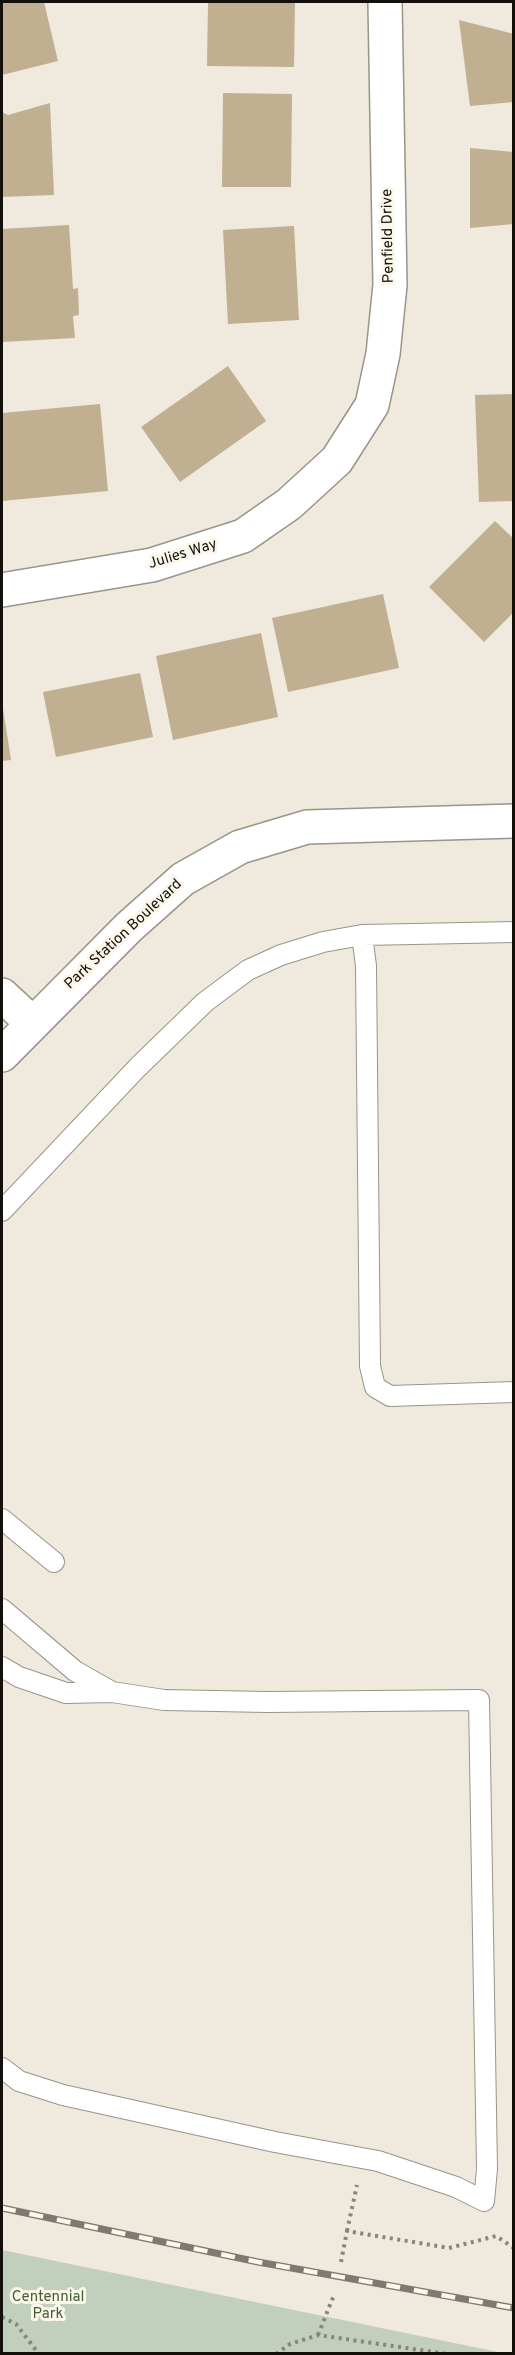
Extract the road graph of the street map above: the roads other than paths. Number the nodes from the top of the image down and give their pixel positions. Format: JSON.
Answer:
{"nodes":[{"id":1,"x":385,"y":2,"type":"edge"},
{"id":2,"x":337,"y":460,"type":"joint"},
{"id":3,"x":2,"y":590,"type":"edge"},
{"id":4,"x":513,"y":822,"type":"edge"},
{"id":5,"x":513,"y":932,"type":"edge"},
{"id":6,"x":362,"y":935,"type":"junction"},
{"id":7,"x":2,"y":995,"type":"edge"},
{"id":8,"x":32,"y":1023,"type":"junction"},
{"id":9,"x":2,"y":1055,"type":"edge"},
{"id":10,"x":2,"y":1211,"type":"edge"},
{"id":11,"x":513,"y":1392,"type":"edge"},
{"id":12,"x":2,"y":1519,"type":"edge"},
{"id":13,"x":54,"y":1562,"type":"dead end"},
{"id":14,"x":2,"y":1609,"type":"edge"},
{"id":15,"x":2,"y":1667,"type":"edge"},
{"id":16,"x":112,"y":1692,"type":"junction"},
{"id":17,"x":2,"y":2068,"type":"edge"}],
"edges":[{"from":1,"to":2,"type":"street","name":"Penfield Drive"},
{"from":2,"to":3,"type":"street","name":"Julies Way"},
{"from":4,"to":8,"type":"street","name":"Park Station Boulevard"},
{"from":5,"to":6,"type":"lane"},
{"from":6,"to":10,"type":"lane"},
{"from":6,"to":11,"type":"lane"},
{"from":7,"to":8,"type":"street"},
{"from":8,"to":9,"type":"street","name":"Park Station Boulevard"},
{"from":12,"to":13,"type":"lane"},
{"from":14,"to":16,"type":"lane"},
{"from":15,"to":16,"type":"lane"},
{"from":16,"to":17,"type":"lane"}]}
